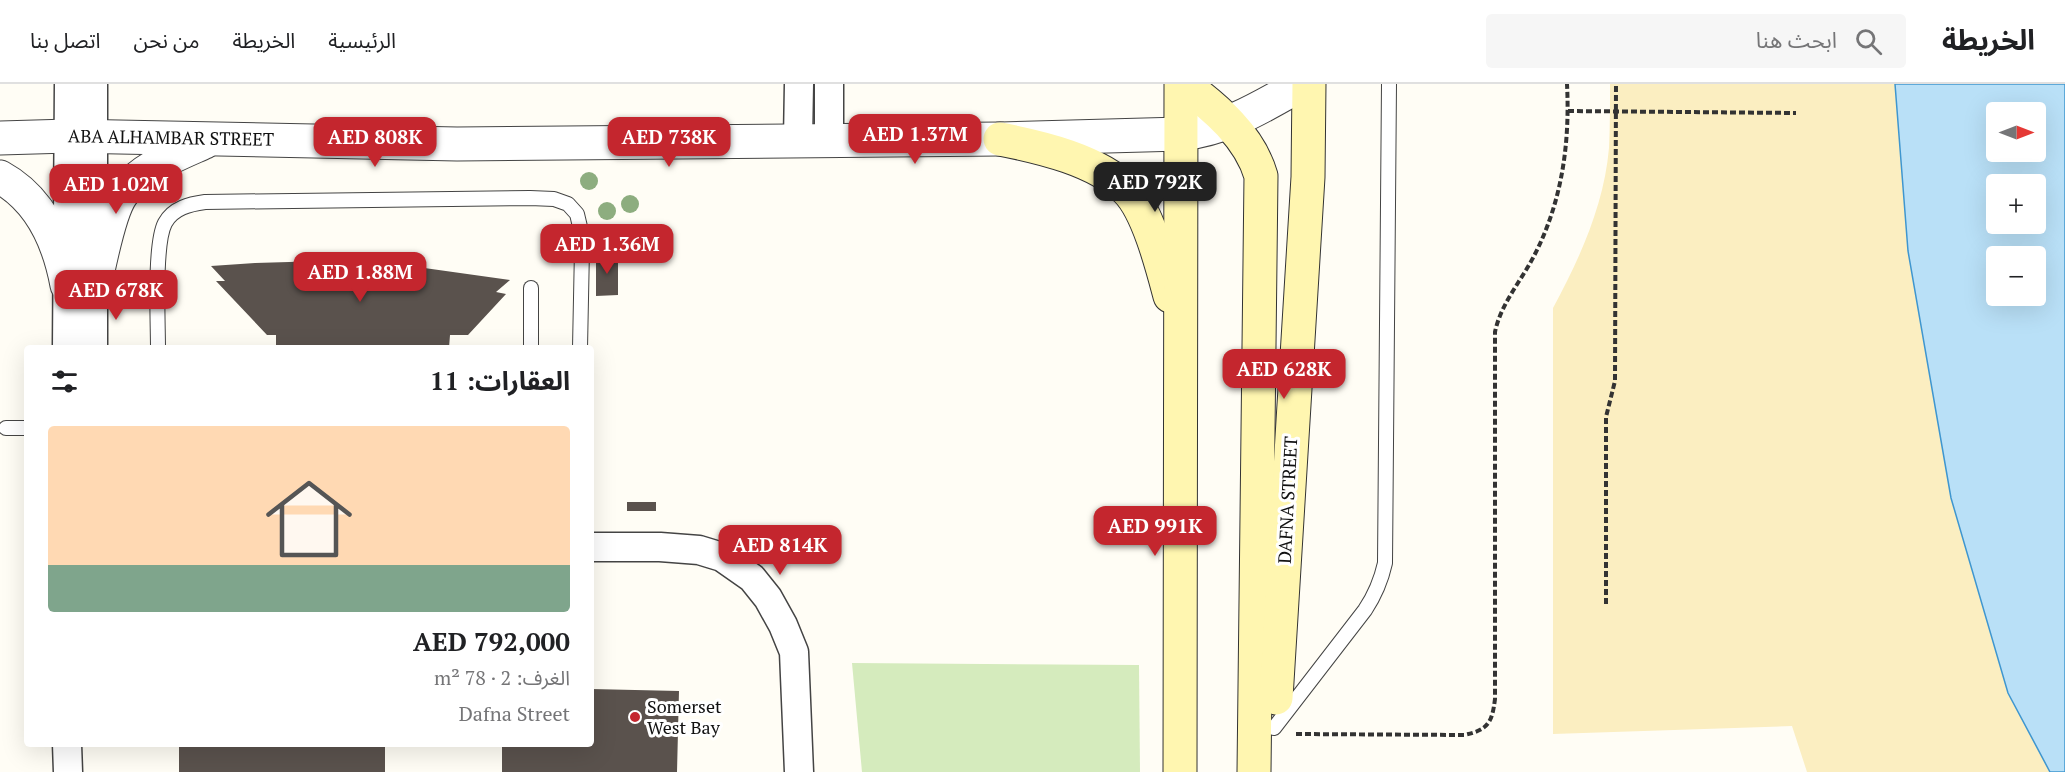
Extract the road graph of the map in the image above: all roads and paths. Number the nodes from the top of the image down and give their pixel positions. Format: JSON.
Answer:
{"nodes":[{"id":1,"x":69,"y":84,"type":"edge"},
{"id":2,"x":93,"y":84,"type":"edge"},
{"id":3,"x":799,"y":84,"type":"edge"},
{"id":4,"x":829,"y":84,"type":"edge"},
{"id":5,"x":1182,"y":84,"type":"edge"},
{"id":6,"x":1302,"y":84,"type":"edge"},
{"id":7,"x":1309,"y":84,"type":"edge"},
{"id":8,"x":1389,"y":84,"type":"edge"},
{"id":9,"x":1567,"y":84,"type":"edge"},
{"id":10,"x":1616,"y":84,"type":"edge"},
{"id":11,"x":1568,"y":111,"type":"junction"},
{"id":12,"x":1616,"y":111,"type":"junction"},
{"id":13,"x":1796,"y":113,"type":"dead end"},
{"id":14,"x":1228,"y":123,"type":"junction"},
{"id":15,"x":1181,"y":134,"type":"junction"},
{"id":16,"x":81,"y":137,"type":"junction"},
{"id":17,"x":0,"y":138,"type":"edge"},
{"id":18,"x":213,"y":139,"type":"junction"},
{"id":19,"x":1000,"y":139,"type":"junction"},
{"id":20,"x":814,"y":141,"type":"junction"},
{"id":21,"x":0,"y":177,"type":"edge"},
{"id":22,"x":531,"y":288,"type":"dead end"},
{"id":23,"x":80,"y":289,"type":"junction"},
{"id":24,"x":1180,"y":341,"type":"junction"},
{"id":25,"x":68,"y":345,"type":"edge"},
{"id":26,"x":92,"y":345,"type":"edge"},
{"id":27,"x":158,"y":345,"type":"edge"},
{"id":28,"x":531,"y":345,"type":"edge"},
{"id":29,"x":580,"y":345,"type":"edge"},
{"id":30,"x":6,"y":428,"type":"dead end"},
{"id":31,"x":24,"y":428,"type":"edge"},
{"id":32,"x":594,"y":547,"type":"edge"},
{"id":33,"x":1606,"y":604,"type":"dead end"},
{"id":34,"x":1274,"y":731,"type":"junction"},
{"id":35,"x":67,"y":747,"type":"edge"},
{"id":36,"x":68,"y":772,"type":"edge"},
{"id":37,"x":799,"y":772,"type":"edge"},
{"id":38,"x":1180,"y":772,"type":"edge"},
{"id":39,"x":1254,"y":772,"type":"edge"},
{"id":40,"x":1272,"y":772,"type":"edge"}],
"edges":[{"from":1,"to":16,"type":"street"},
{"from":2,"to":16,"type":"street"},
{"from":3,"to":20,"type":"street"},
{"from":4,"to":20,"type":"street"},
{"from":5,"to":14,"type":"main road"},
{"from":5,"to":15,"type":"main road"},
{"from":6,"to":14,"type":"street","name":"ABA ALHAMBAR STREET"},
{"from":7,"to":34,"type":"main road","name":"DAFNA STREET"},
{"from":8,"to":34,"type":"lane"},
{"from":9,"to":11,"type":"path"},
{"from":10,"to":12,"type":"path"},
{"from":11,"to":12,"type":"path"},
{"from":11,"to":34,"type":"path"},
{"from":12,"to":13,"type":"path"},
{"from":12,"to":33,"type":"path"},
{"from":14,"to":15,"type":"street","name":"ABA ALHAMBAR STREET"},
{"from":14,"to":39,"type":"main road"},
{"from":15,"to":19,"type":"street","name":"ABA ALHAMBAR STREET"},
{"from":15,"to":24,"type":"main road"},
{"from":16,"to":17,"type":"street","name":"ABA ALHAMBAR STREET"},
{"from":16,"to":18,"type":"street","name":"ABA ALHAMBAR STREET"},
{"from":16,"to":23,"type":"street"},
{"from":18,"to":20,"type":"street","name":"ABA ALHAMBAR STREET"},
{"from":18,"to":23,"type":"street"},
{"from":19,"to":20,"type":"street","name":"ABA ALHAMBAR STREET"},
{"from":19,"to":24,"type":"main road"},
{"from":21,"to":23,"type":"street"},
{"from":22,"to":28,"type":"lane"},
{"from":23,"to":25,"type":"street"},
{"from":23,"to":26,"type":"street"},
{"from":24,"to":38,"type":"main road"},
{"from":27,"to":29,"type":"lane"},
{"from":30,"to":31,"type":"lane"},
{"from":32,"to":37,"type":"street"},
{"from":34,"to":40,"type":"main road","name":"DAFNA STREET"},
{"from":35,"to":36,"type":"street"}]}
